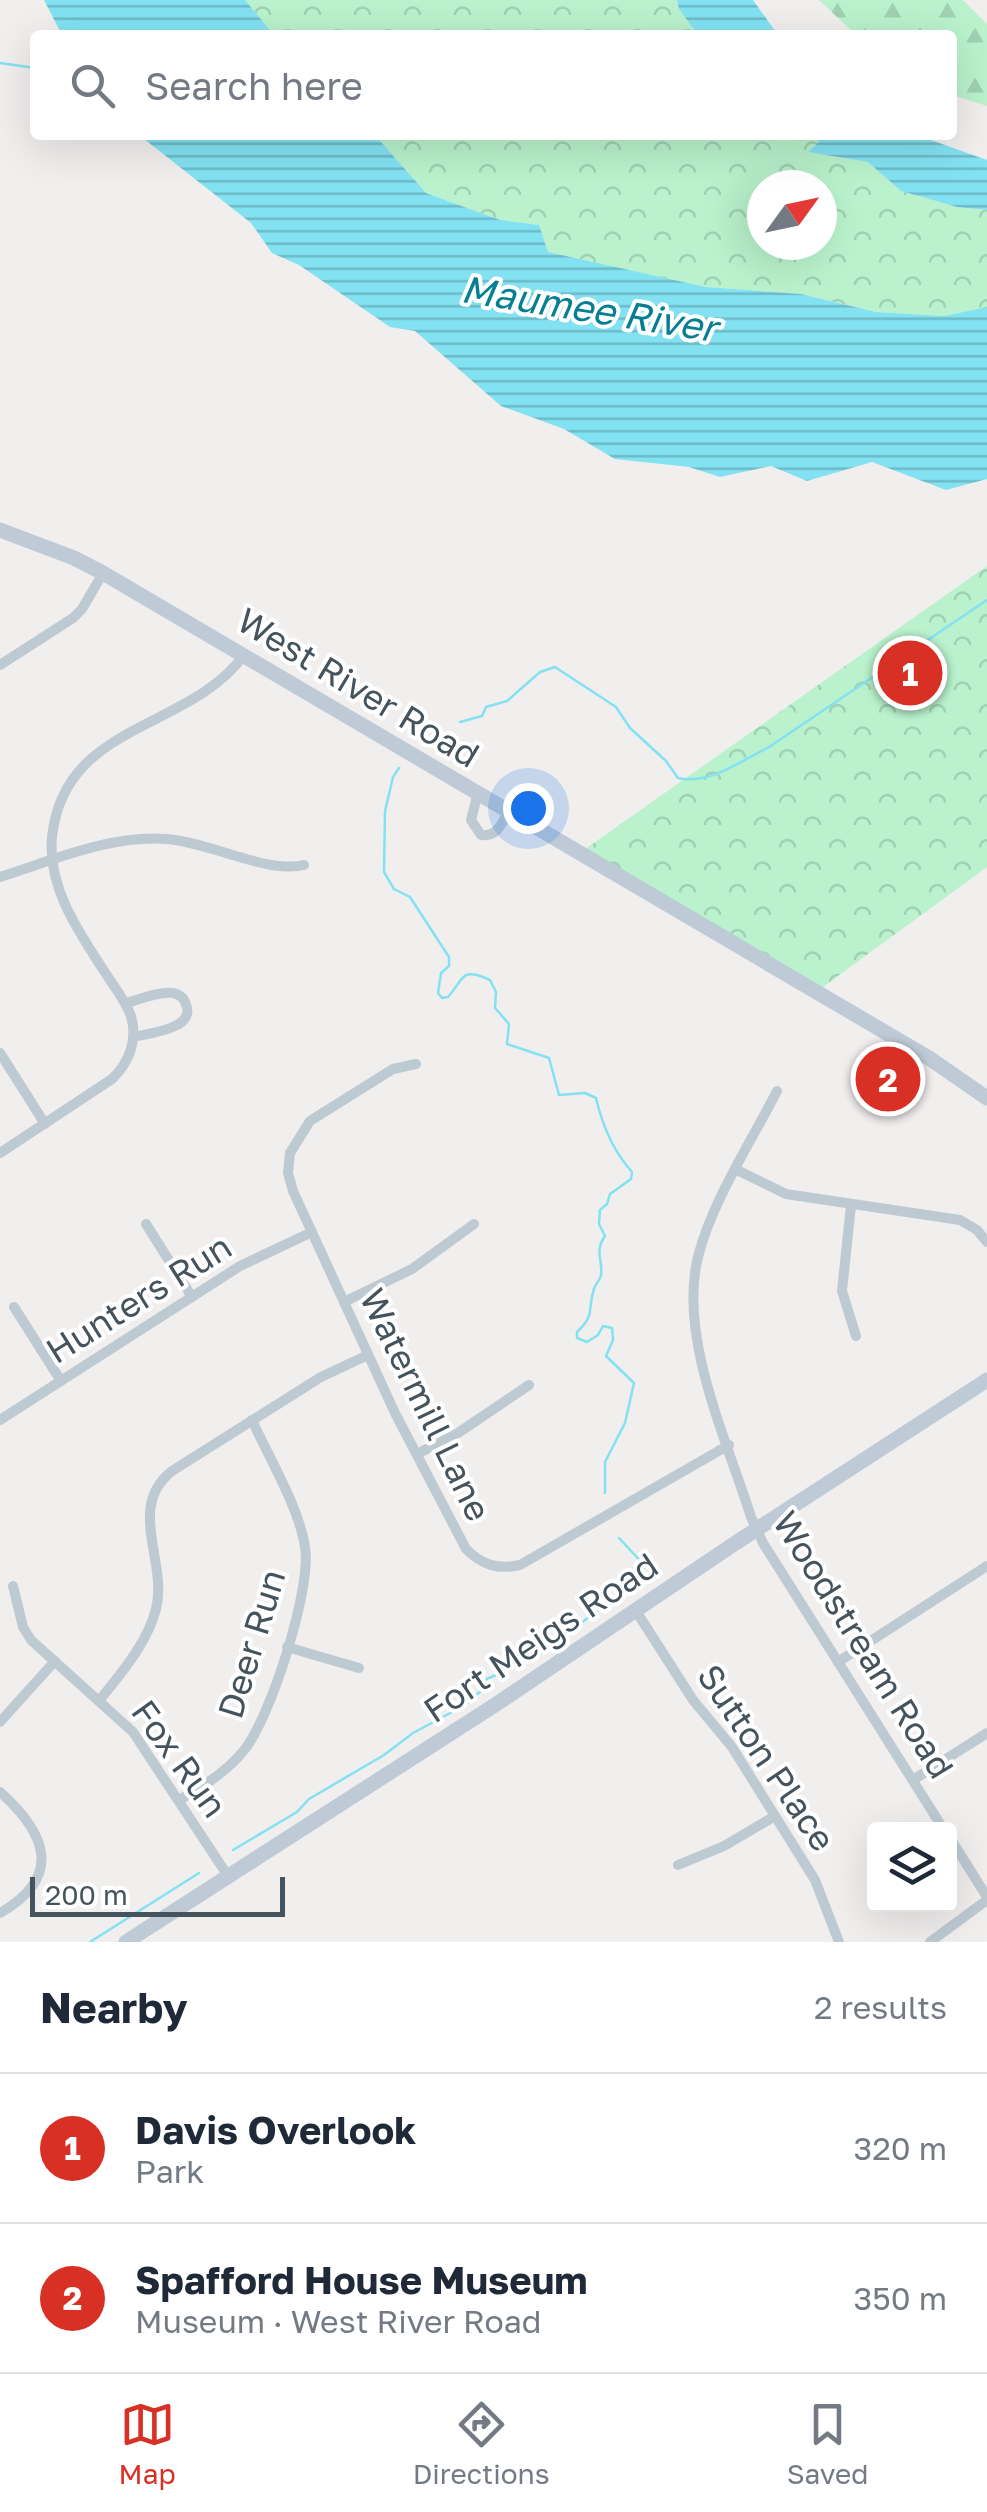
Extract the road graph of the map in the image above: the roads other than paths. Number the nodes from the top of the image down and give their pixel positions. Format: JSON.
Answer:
{"nodes":[{"id":1,"x":0,"y":530,"type":"edge"},
{"id":2,"x":103,"y":573,"type":"junction"},
{"id":3,"x":244,"y":655,"type":"junction"},
{"id":4,"x":0,"y":665,"type":"edge"},
{"id":5,"x":478,"y":793,"type":"junction"},
{"id":6,"x":509,"y":810,"type":"junction"},
{"id":7,"x":52,"y":860,"type":"junction"},
{"id":8,"x":304,"y":865,"type":"dead end"},
{"id":9,"x":0,"y":876,"type":"edge"},
{"id":10,"x":125,"y":1003,"type":"junction"},
{"id":11,"x":133,"y":1037,"type":"junction"},
{"id":12,"x":0,"y":1053,"type":"edge"},
{"id":13,"x":416,"y":1064,"type":"dead end"},
{"id":14,"x":777,"y":1091,"type":"dead end"},
{"id":15,"x":987,"y":1098,"type":"edge"},
{"id":16,"x":45,"y":1124,"type":"junction"},
{"id":17,"x":0,"y":1154,"type":"edge"},
{"id":18,"x":737,"y":1170,"type":"junction"},
{"id":19,"x":851,"y":1205,"type":"junction"},
{"id":20,"x":146,"y":1224,"type":"dead end"},
{"id":21,"x":474,"y":1224,"type":"dead end"},
{"id":22,"x":312,"y":1232,"type":"junction"},
{"id":23,"x":987,"y":1242,"type":"edge"},
{"id":24,"x":192,"y":1296,"type":"junction"},
{"id":25,"x":344,"y":1302,"type":"junction"},
{"id":26,"x":14,"y":1307,"type":"dead end"},
{"id":27,"x":856,"y":1336,"type":"dead end"},
{"id":28,"x":368,"y":1355,"type":"junction"},
{"id":29,"x":987,"y":1380,"type":"edge"},
{"id":30,"x":61,"y":1381,"type":"junction"},
{"id":31,"x":529,"y":1385,"type":"dead end"},
{"id":32,"x":0,"y":1420,"type":"edge"},
{"id":33,"x":252,"y":1420,"type":"junction"},
{"id":34,"x":728,"y":1445,"type":"junction"},
{"id":35,"x":417,"y":1454,"type":"junction"},
{"id":36,"x":756,"y":1529,"type":"junction"},
{"id":37,"x":987,"y":1566,"type":"edge"},
{"id":38,"x":13,"y":1586,"type":"dead end"},
{"id":39,"x":636,"y":1611,"type":"junction"},
{"id":40,"x":286,"y":1647,"type":"junction"},
{"id":41,"x":55,"y":1661,"type":"junction"},
{"id":42,"x":838,"y":1662,"type":"junction"},
{"id":43,"x":359,"y":1668,"type":"dead end"},
{"id":44,"x":99,"y":1701,"type":"junction"},
{"id":45,"x":0,"y":1722,"type":"edge"},
{"id":46,"x":987,"y":1733,"type":"edge"},
{"id":47,"x":913,"y":1780,"type":"junction"},
{"id":48,"x":0,"y":1792,"type":"edge"},
{"id":49,"x":178,"y":1800,"type":"junction"},
{"id":50,"x":775,"y":1816,"type":"junction"},
{"id":51,"x":939,"y":1822,"type":"edge"},
{"id":52,"x":957,"y":1849,"type":"edge"},
{"id":53,"x":678,"y":1864,"type":"dead end"},
{"id":54,"x":228,"y":1876,"type":"junction"},
{"id":55,"x":987,"y":1898,"type":"edge"},
{"id":56,"x":0,"y":1914,"type":"edge"},
{"id":57,"x":126,"y":1942,"type":"edge"},
{"id":58,"x":840,"y":1942,"type":"edge"},
{"id":59,"x":930,"y":1942,"type":"edge"}],
"edges":[{"from":1,"to":2,"type":"main road","name":"West River Road"},
{"from":2,"to":3,"type":"main road","name":"West River Road"},
{"from":2,"to":4,"type":"street"},
{"from":3,"to":5,"type":"main road","name":"West River Road"},
{"from":3,"to":7,"type":"street"},
{"from":5,"to":6,"type":"main road","name":"West River Road"},
{"from":5,"to":6,"type":"street"},
{"from":6,"to":15,"type":"main road","name":"West River Road"},
{"from":7,"to":8,"type":"street"},
{"from":7,"to":9,"type":"street"},
{"from":7,"to":10,"type":"street"},
{"from":10,"to":11,"type":"street"},
{"from":10,"to":11,"type":"street"},
{"from":11,"to":16,"type":"street"},
{"from":12,"to":16,"type":"street"},
{"from":13,"to":22,"type":"street","name":"Watermill Lane"},
{"from":14,"to":18,"type":"street","name":"Woodstream Road"},
{"from":16,"to":17,"type":"street"},
{"from":18,"to":19,"type":"street"},
{"from":18,"to":34,"type":"street","name":"Woodstream Road"},
{"from":19,"to":23,"type":"street"},
{"from":19,"to":27,"type":"street"},
{"from":20,"to":24,"type":"street"},
{"from":21,"to":25,"type":"street"},
{"from":22,"to":24,"type":"street","name":"Hunters Run"},
{"from":22,"to":25,"type":"street","name":"Watermill Lane"},
{"from":24,"to":30,"type":"street","name":"Hunters Run"},
{"from":25,"to":28,"type":"street","name":"Watermill Lane"},
{"from":26,"to":30,"type":"street"},
{"from":28,"to":33,"type":"street"},
{"from":28,"to":35,"type":"street","name":"Watermill Lane"},
{"from":29,"to":36,"type":"main road","name":"Fort Meigs Road"},
{"from":30,"to":32,"type":"street","name":"Hunters Run"},
{"from":31,"to":35,"type":"street"},
{"from":33,"to":40,"type":"street","name":"Deer Run"},
{"from":33,"to":44,"type":"street"},
{"from":34,"to":35,"type":"street","name":"Watermill Lane"},
{"from":34,"to":36,"type":"street","name":"Woodstream Road"},
{"from":36,"to":39,"type":"main road","name":"Fort Meigs Road"},
{"from":36,"to":42,"type":"street","name":"Woodstream Road"},
{"from":37,"to":42,"type":"street"},
{"from":38,"to":41,"type":"street","name":"Fox Run"},
{"from":39,"to":50,"type":"street","name":"Sutton Place"},
{"from":39,"to":54,"type":"main road","name":"Fort Meigs Road"},
{"from":40,"to":43,"type":"street"},
{"from":40,"to":49,"type":"street","name":"Deer Run"},
{"from":41,"to":44,"type":"street","name":"Fox Run"},
{"from":41,"to":45,"type":"street"},
{"from":42,"to":47,"type":"street","name":"Woodstream Road"},
{"from":44,"to":49,"type":"street","name":"Fox Run"},
{"from":46,"to":47,"type":"street"},
{"from":47,"to":51,"type":"street","name":"Woodstream Road"},
{"from":48,"to":56,"type":"street"},
{"from":49,"to":54,"type":"street","name":"Fox Run"},
{"from":50,"to":53,"type":"street"},
{"from":50,"to":58,"type":"street","name":"Sutton Place"},
{"from":52,"to":55,"type":"street"},
{"from":54,"to":57,"type":"main road","name":"Fort Meigs Road"},
{"from":55,"to":59,"type":"street"}]}
